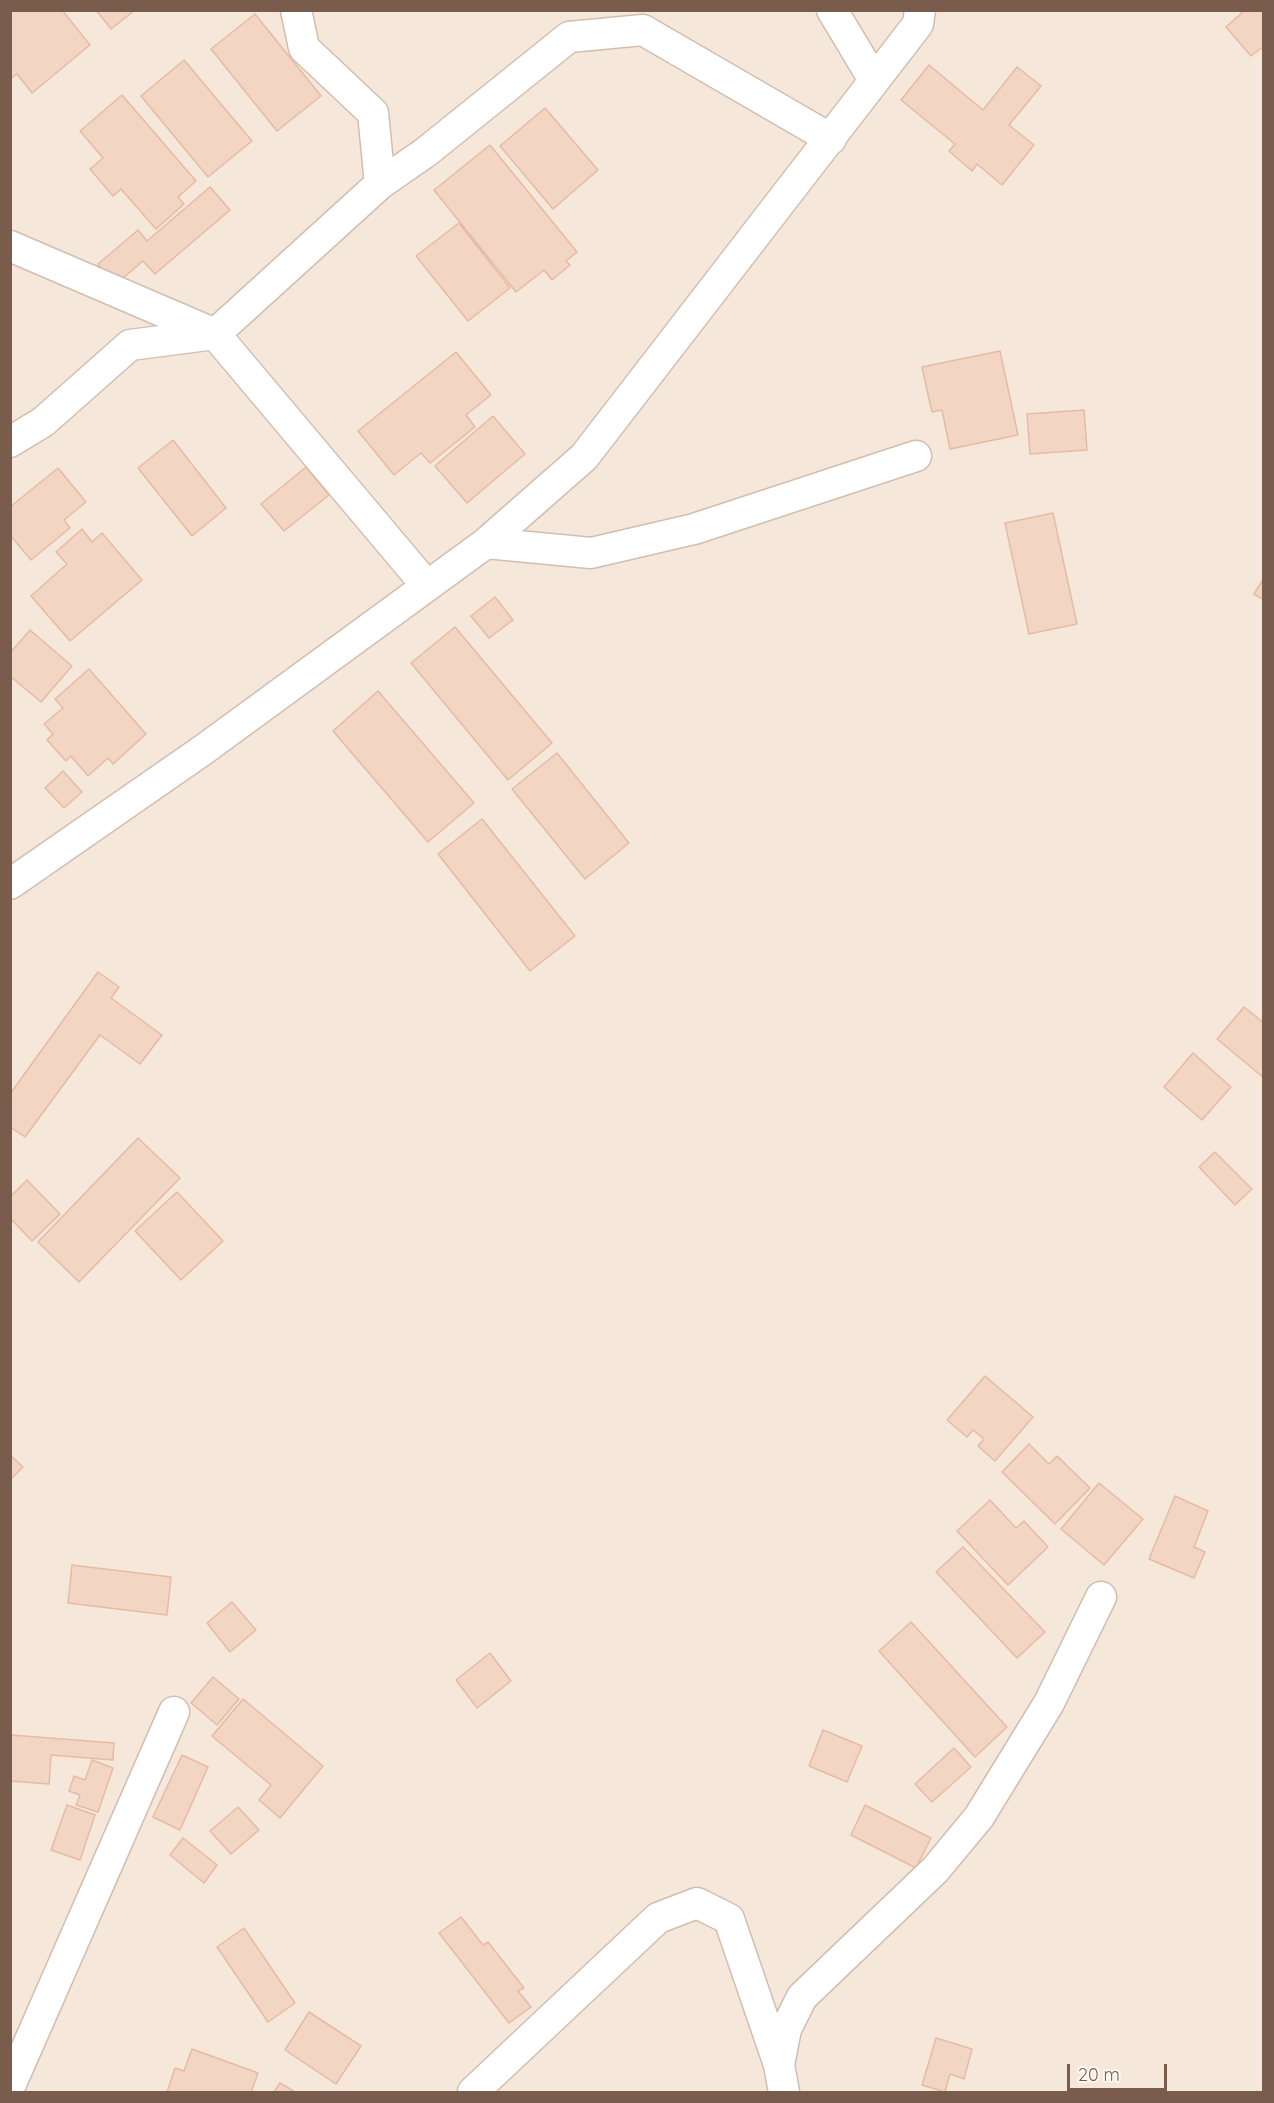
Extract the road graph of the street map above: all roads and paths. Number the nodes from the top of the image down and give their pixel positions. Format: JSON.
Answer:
{"nodes":[{"id":1,"x":296,"y":10,"type":"edge"},
{"id":2,"x":832,"y":10,"type":"edge"},
{"id":3,"x":920,"y":10,"type":"edge"},
{"id":4,"x":873,"y":80,"type":"junction"},
{"id":5,"x":831,"y":139,"type":"junction"},
{"id":6,"x":380,"y":184,"type":"junction"},
{"id":7,"x":10,"y":246,"type":"edge"},
{"id":8,"x":215,"y":334,"type":"junction"},
{"id":9,"x":10,"y":442,"type":"edge"},
{"id":10,"x":916,"y":456,"type":"dead end"},
{"id":11,"x":486,"y":543,"type":"junction"},
{"id":12,"x":427,"y":586,"type":"junction"},
{"id":13,"x":10,"y":884,"type":"edge"},
{"id":14,"x":1101,"y":1597,"type":"dead end"},
{"id":15,"x":174,"y":1712,"type":"dead end"},
{"id":16,"x":781,"y":2079,"type":"edge"},
{"id":17,"x":10,"y":2086,"type":"edge"},
{"id":18,"x":473,"y":2092,"type":"edge"}],
"edges":[{"from":1,"to":6,"type":"street"},
{"from":2,"to":4,"type":"street"},
{"from":3,"to":4,"type":"street"},
{"from":4,"to":5,"type":"street"},
{"from":5,"to":6,"type":"street"},
{"from":5,"to":11,"type":"street"},
{"from":6,"to":8,"type":"street"},
{"from":7,"to":8,"type":"street"},
{"from":8,"to":9,"type":"street"},
{"from":8,"to":12,"type":"street"},
{"from":10,"to":11,"type":"street"},
{"from":11,"to":12,"type":"street"},
{"from":12,"to":13,"type":"street"},
{"from":14,"to":16,"type":"street"},
{"from":15,"to":17,"type":"street"},
{"from":16,"to":18,"type":"street"}]}
